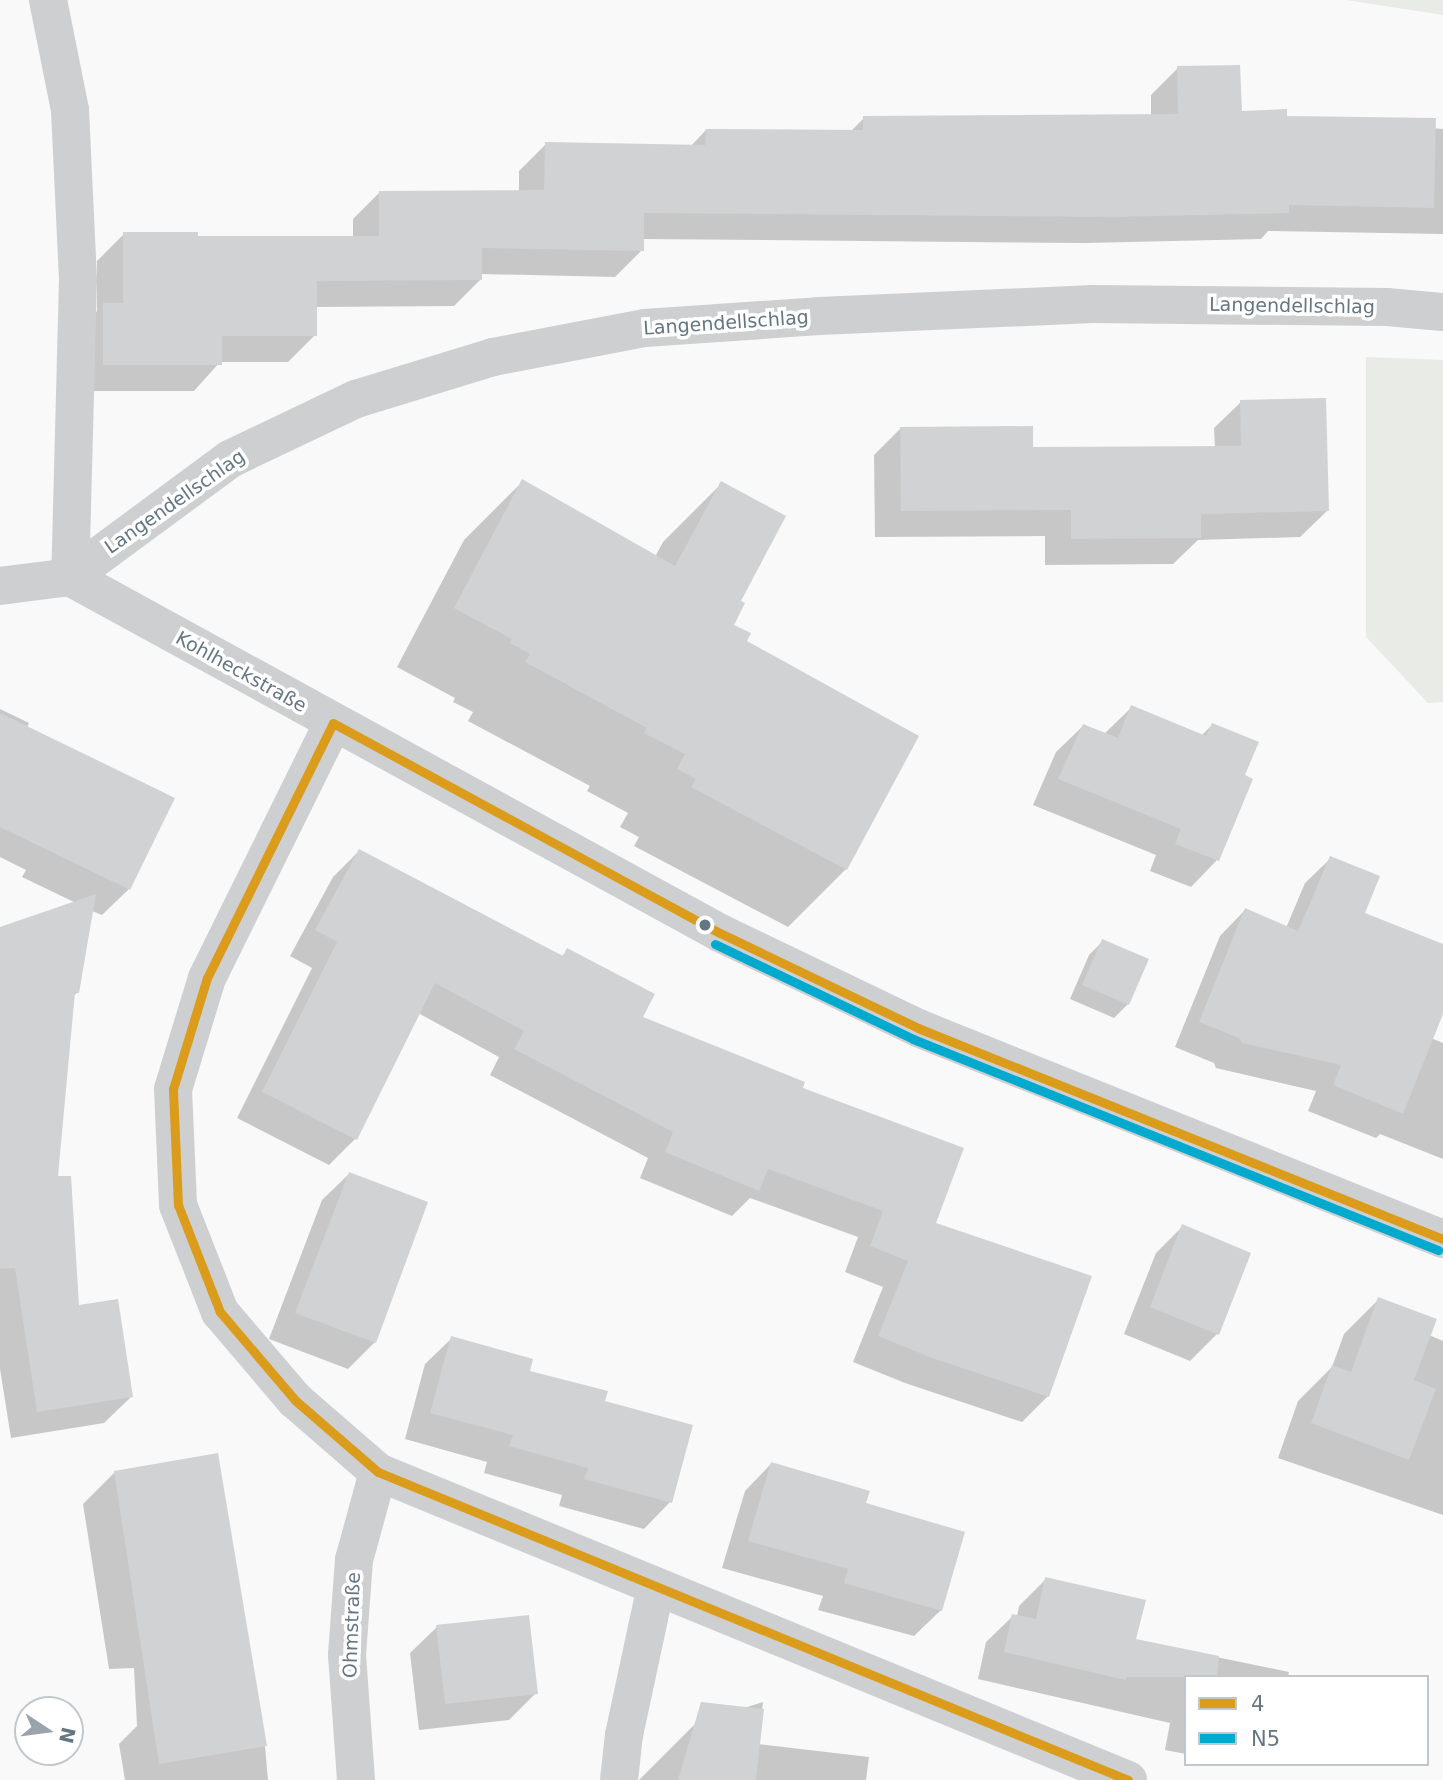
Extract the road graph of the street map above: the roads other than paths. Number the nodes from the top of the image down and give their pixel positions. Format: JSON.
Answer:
{"nodes":[{"id":1,"x":48,"y":0,"type":"edge"},
{"id":2,"x":1443,"y":312,"type":"edge"},
{"id":3,"x":69,"y":577,"type":"junction"},
{"id":4,"x":0,"y":586,"type":"edge"},
{"id":5,"x":333,"y":723,"type":"junction"},
{"id":6,"x":1443,"y":1239,"type":"edge"},
{"id":7,"x":378,"y":1472,"type":"junction"},
{"id":8,"x":656,"y":1586,"type":"junction"},
{"id":9,"x":356,"y":1780,"type":"edge"},
{"id":10,"x":619,"y":1780,"type":"edge"},
{"id":11,"x":1128,"y":1780,"type":"edge"}],
"edges":[{"from":1,"to":3,"type":"street"},
{"from":2,"to":3,"type":"street","name":"Langendellschlag"},
{"from":3,"to":4,"type":"street"},
{"from":3,"to":5,"type":"street","name":"Kohlheckstraße"},
{"from":5,"to":6,"type":"street","name":"Kohlheckstraße"},
{"from":5,"to":7,"type":"street"},
{"from":7,"to":8,"type":"street"},
{"from":7,"to":9,"type":"street","name":"Ohmstraße"},
{"from":8,"to":10,"type":"street"},
{"from":8,"to":11,"type":"street"}]}
